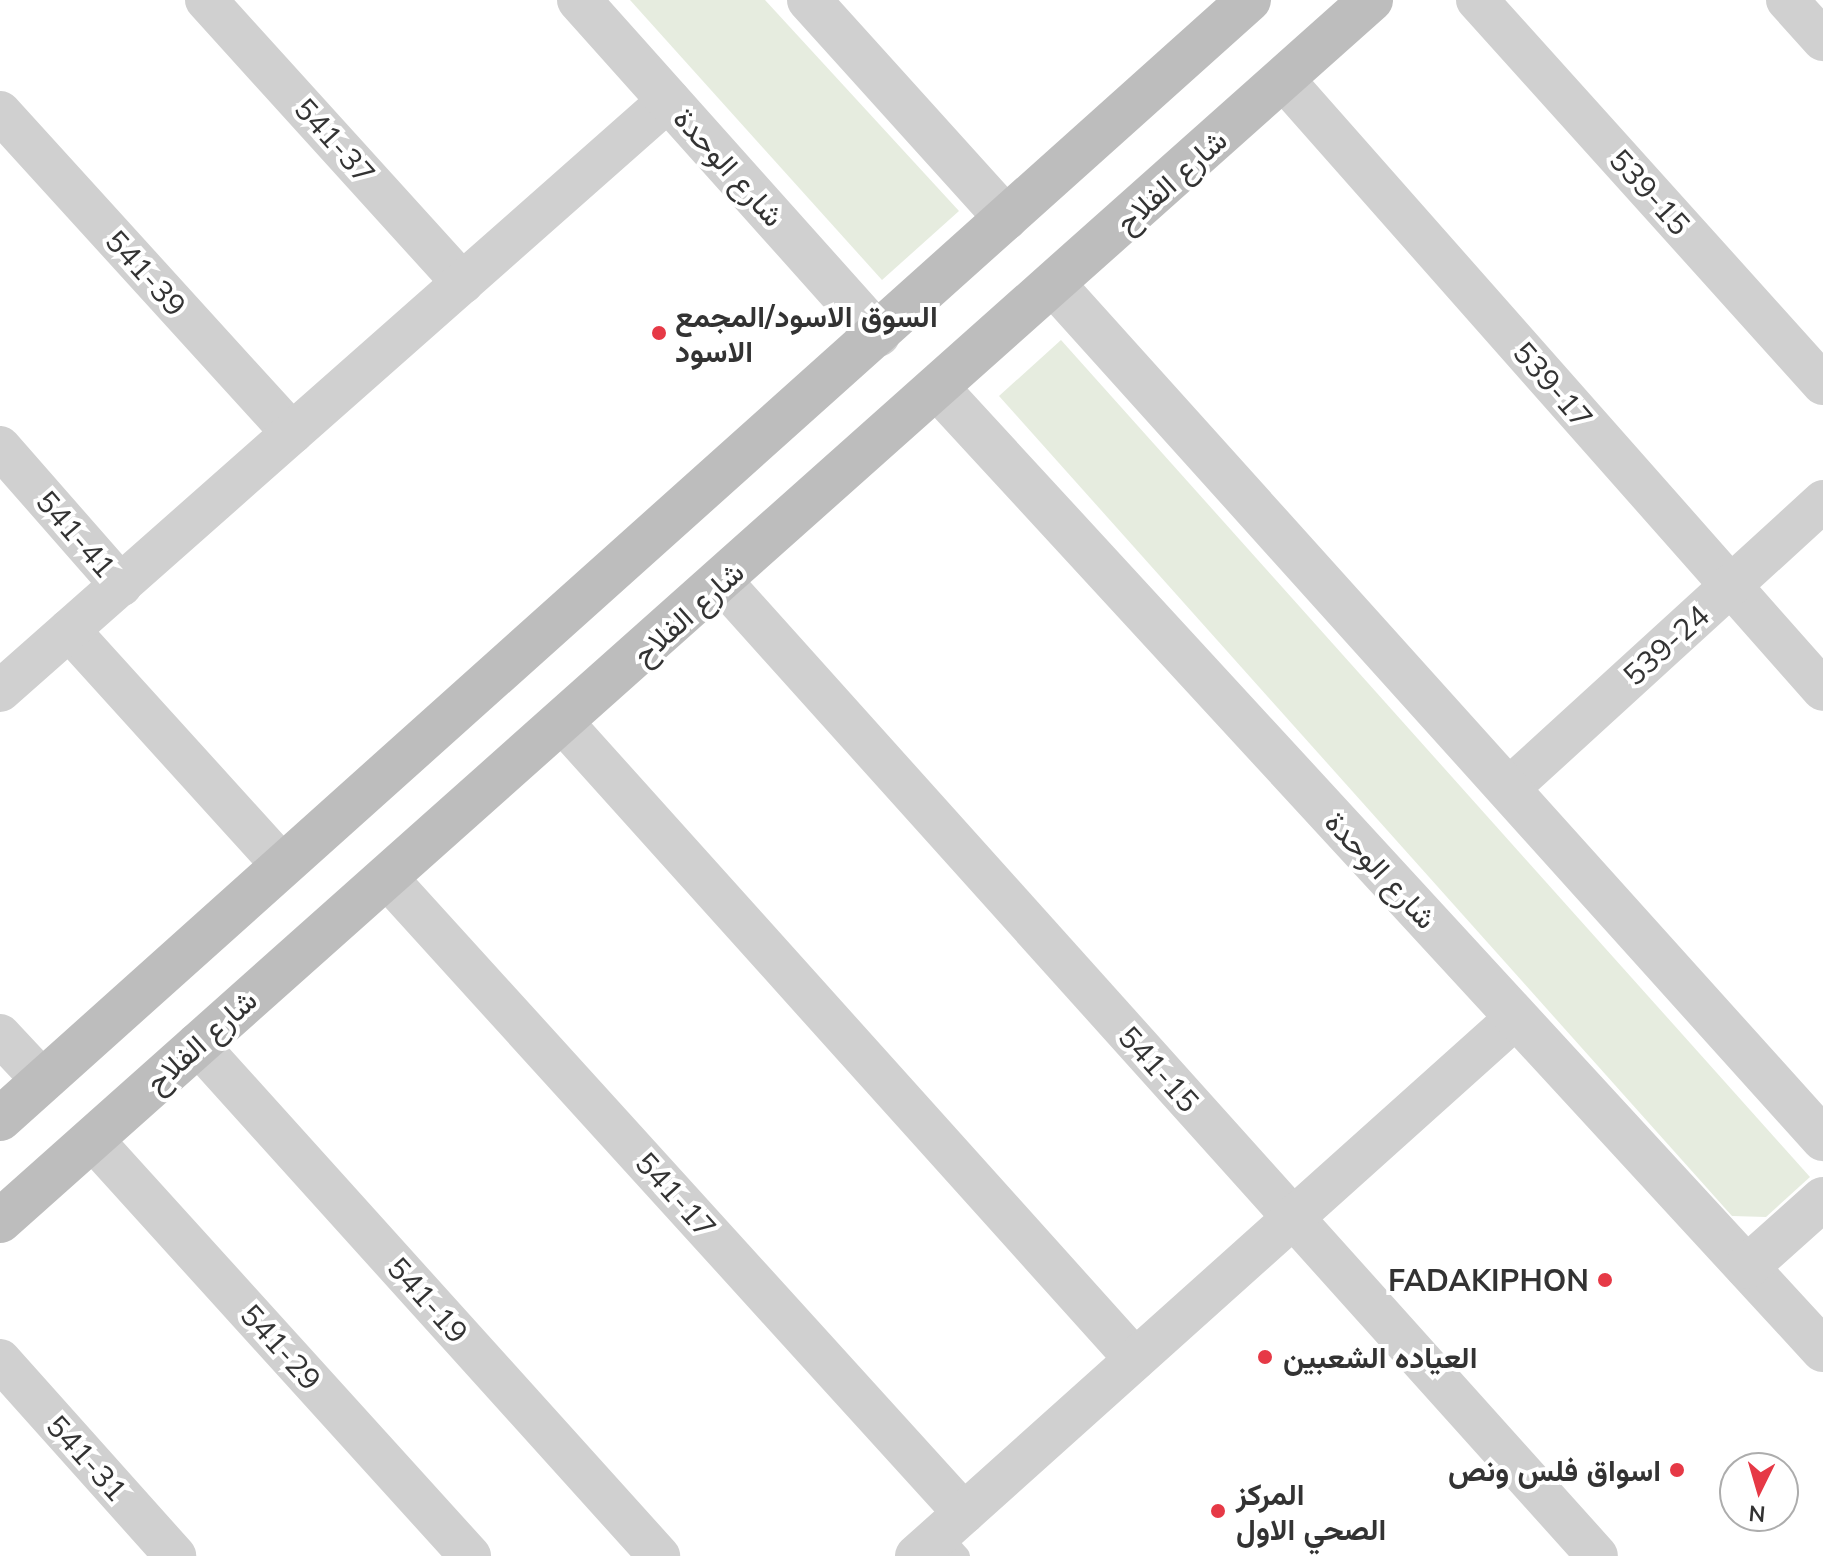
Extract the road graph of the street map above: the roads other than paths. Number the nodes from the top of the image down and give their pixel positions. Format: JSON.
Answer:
{"nodes":[{"id":1,"x":206,"y":0,"type":"edge"},
{"id":2,"x":579,"y":0,"type":"edge"},
{"id":3,"x":809,"y":0,"type":"edge"},
{"id":4,"x":1371,"y":0,"type":"edge"},
{"id":5,"x":1477,"y":0,"type":"edge"},
{"id":6,"x":1787,"y":0,"type":"edge"},
{"id":7,"x":1235,"y":5,"type":"edge"},
{"id":8,"x":1823,"y":40,"type":"edge"},
{"id":9,"x":1283,"y":79,"type":"junction"},
{"id":10,"x":669,"y":100,"type":"junction"},
{"id":11,"x":0,"y":112,"type":"edge"},
{"id":12,"x":1006,"y":218,"type":"junction"},
{"id":13,"x":463,"y":283,"type":"junction"},
{"id":14,"x":1055,"y":286,"type":"junction"},
{"id":15,"x":878,"y":335,"type":"junction"},
{"id":16,"x":1816,"y":361,"type":"edge"},
{"id":17,"x":939,"y":390,"type":"junction"},
{"id":18,"x":292,"y":433,"type":"junction"},
{"id":19,"x":0,"y":447,"type":"edge"},
{"id":20,"x":1823,"y":501,"type":"edge"},
{"id":21,"x":722,"y":582,"type":"junction"},
{"id":22,"x":121,"y":585,"type":"junction"},
{"id":23,"x":1731,"y":586,"type":"junction"},
{"id":24,"x":69,"y":630,"type":"junction"},
{"id":25,"x":1823,"y":690,"type":"edge"},
{"id":26,"x":0,"y":691,"type":"edge"},
{"id":27,"x":564,"y":724,"type":"junction"},
{"id":28,"x":1508,"y":789,"type":"junction"},
{"id":29,"x":281,"y":864,"type":"junction"},
{"id":30,"x":387,"y":878,"type":"junction"},
{"id":31,"x":1517,"y":1017,"type":"junction"},
{"id":32,"x":0,"y":1035,"type":"edge"},
{"id":33,"x":197,"y":1044,"type":"junction"},
{"id":34,"x":43,"y":1081,"type":"junction"},
{"id":35,"x":0,"y":1119,"type":"edge"},
{"id":36,"x":92,"y":1139,"type":"junction"},
{"id":37,"x":1823,"y":1139,"type":"edge"},
{"id":38,"x":1823,"y":1199,"type":"edge"},
{"id":39,"x":1292,"y":1217,"type":"junction"},
{"id":40,"x":0,"y":1221,"type":"edge"},
{"id":41,"x":1747,"y":1267,"type":"junction"},
{"id":42,"x":1823,"y":1350,"type":"edge"},
{"id":43,"x":1135,"y":1359,"type":"junction"},
{"id":44,"x":0,"y":1360,"type":"edge"},
{"id":45,"x":945,"y":1540,"type":"edge"},
{"id":46,"x":175,"y":1556,"type":"edge"},
{"id":47,"x":470,"y":1556,"type":"edge"},
{"id":48,"x":659,"y":1556,"type":"edge"},
{"id":49,"x":1597,"y":1556,"type":"edge"}],
"edges":[{"from":1,"to":13,"type":"street","name":"541-37"},
{"from":2,"to":10,"type":"street","name":"شارع الوحدة"},
{"from":3,"to":12,"type":"street"},
{"from":4,"to":9,"type":"main road","name":"شارع الفلاح"},
{"from":5,"to":16,"type":"street","name":"539-15"},
{"from":6,"to":8,"type":"street"},
{"from":7,"to":12,"type":"main road"},
{"from":9,"to":14,"type":"main road","name":"شارع الفلاح"},
{"from":9,"to":23,"type":"street","name":"539-17"},
{"from":10,"to":13,"type":"street"},
{"from":10,"to":15,"type":"street","name":"شارع الوحدة"},
{"from":11,"to":18,"type":"street","name":"541-39"},
{"from":12,"to":15,"type":"main road"},
{"from":13,"to":18,"type":"street"},
{"from":14,"to":17,"type":"main road","name":"شارع الفلاح"},
{"from":14,"to":28,"type":"street"},
{"from":15,"to":29,"type":"main road"},
{"from":17,"to":21,"type":"main road","name":"شارع الفلاح"},
{"from":17,"to":31,"type":"street","name":"شارع الوحدة"},
{"from":18,"to":22,"type":"street"},
{"from":19,"to":22,"type":"street","name":"541-41"},
{"from":20,"to":23,"type":"street","name":"539-24"},
{"from":21,"to":27,"type":"main road","name":"شارع الفلاح"},
{"from":21,"to":39,"type":"street","name":"541-15"},
{"from":22,"to":24,"type":"street"},
{"from":23,"to":25,"type":"street","name":"539-17"},
{"from":23,"to":28,"type":"street","name":"539-24"},
{"from":24,"to":26,"type":"street"},
{"from":24,"to":29,"type":"street"},
{"from":27,"to":30,"type":"main road","name":"شارع الفلاح"},
{"from":27,"to":43,"type":"street"},
{"from":28,"to":37,"type":"street"},
{"from":29,"to":34,"type":"main road"},
{"from":30,"to":33,"type":"main road","name":"شارع الفلاح"},
{"from":30,"to":45,"type":"street","name":"541-17"},
{"from":31,"to":39,"type":"street"},
{"from":31,"to":41,"type":"street","name":"شارع الوحدة"},
{"from":32,"to":34,"type":"street"},
{"from":33,"to":36,"type":"main road","name":"شارع الفلاح"},
{"from":33,"to":48,"type":"street","name":"541-19"},
{"from":34,"to":35,"type":"main road"},
{"from":36,"to":40,"type":"main road","name":"شارع الفلاح"},
{"from":36,"to":47,"type":"street","name":"541-29"},
{"from":38,"to":41,"type":"street"},
{"from":39,"to":43,"type":"street"},
{"from":39,"to":49,"type":"street","name":"541-15"},
{"from":41,"to":42,"type":"street","name":"شارع الوحدة"},
{"from":43,"to":45,"type":"street"},
{"from":44,"to":46,"type":"street","name":"541-31"}]}
